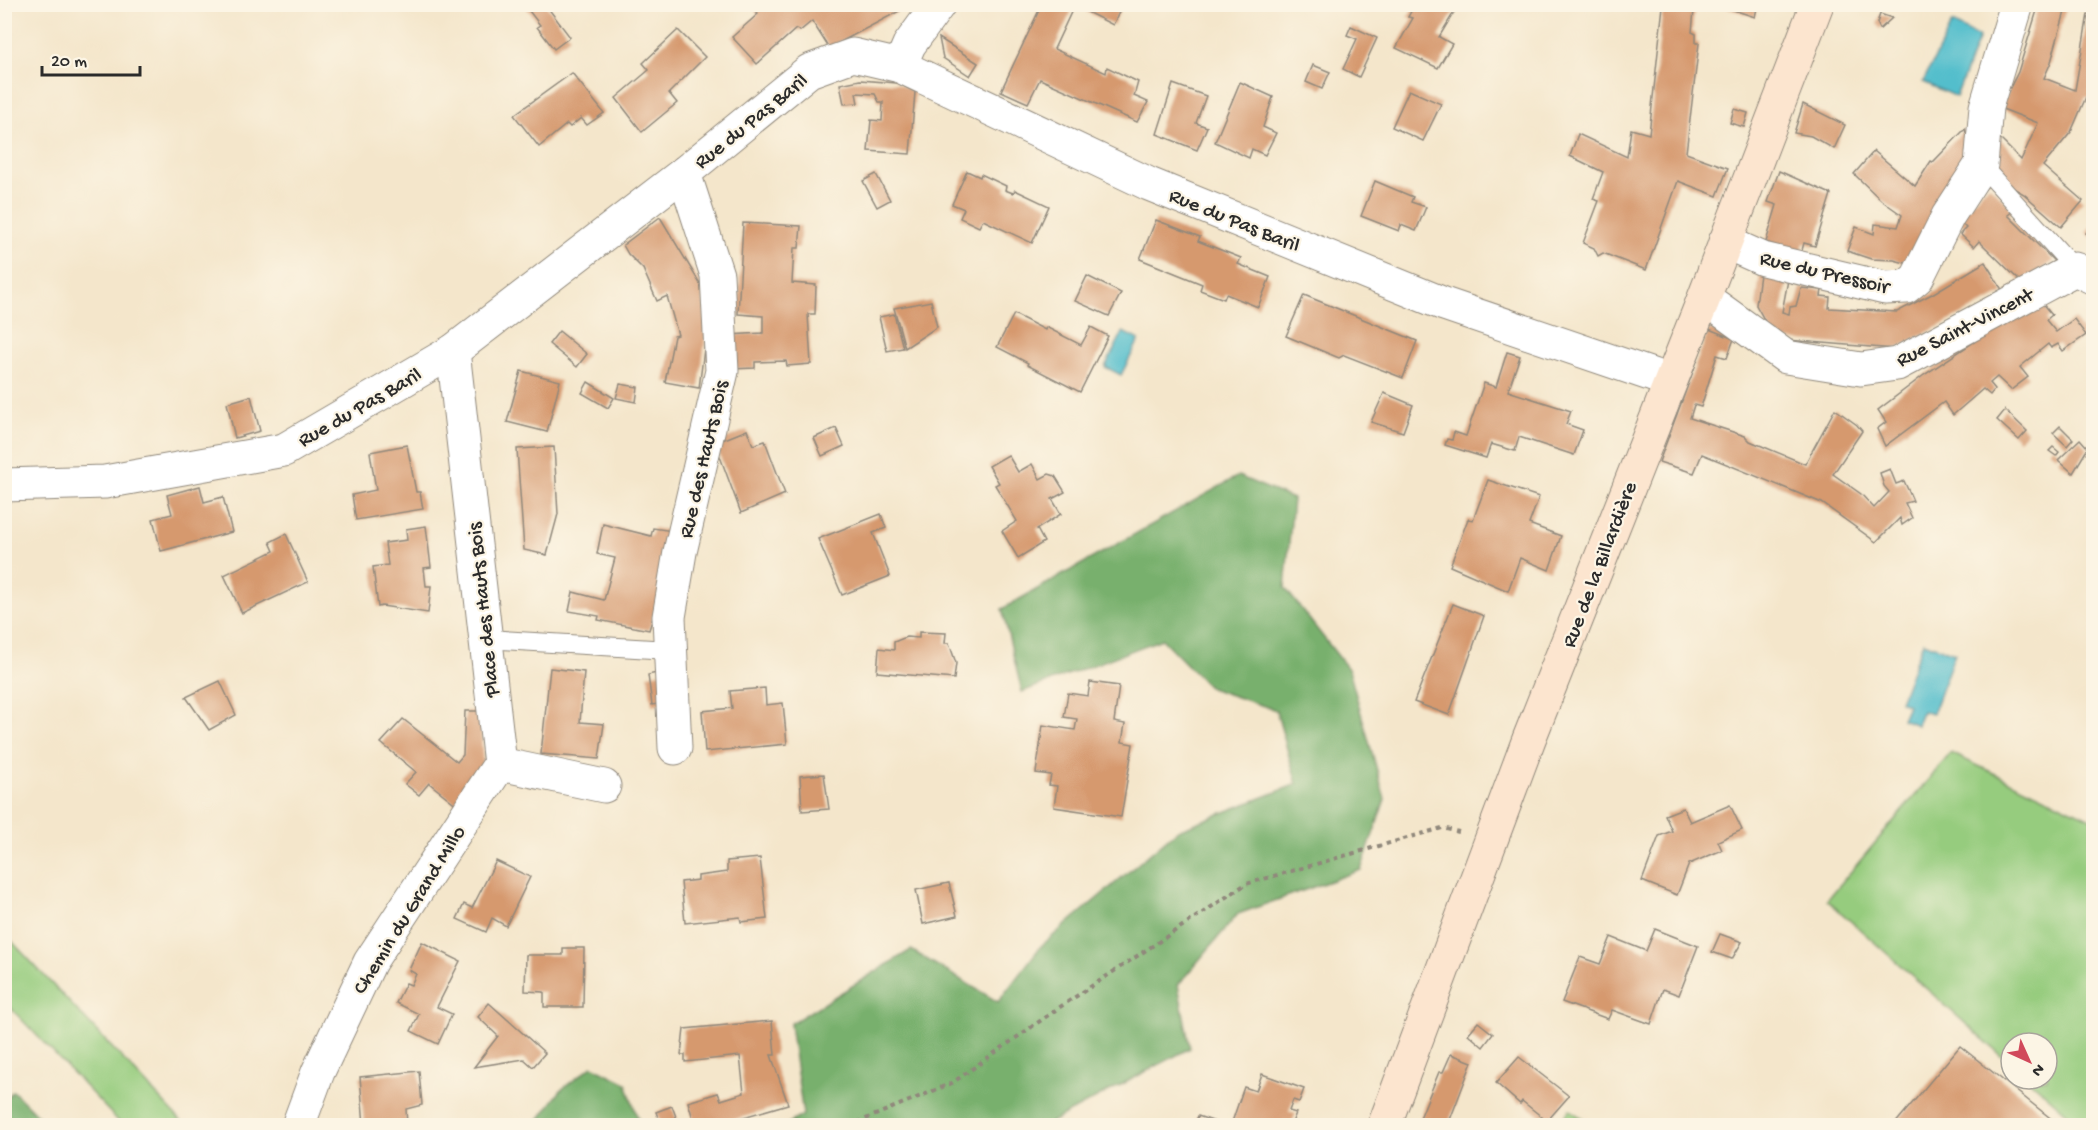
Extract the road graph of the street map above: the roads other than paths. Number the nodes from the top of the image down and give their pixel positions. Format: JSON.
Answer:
{"nodes":[{"id":1,"x":939,"y":4,"type":"edge"},
{"id":2,"x":1817,"y":4,"type":"edge"},
{"id":3,"x":2017,"y":4,"type":"edge"},
{"id":4,"x":900,"y":66,"type":"junction"},
{"id":5,"x":1981,"y":165,"type":"junction"},
{"id":6,"x":684,"y":173,"type":"junction"},
{"id":7,"x":1725,"y":242,"type":"junction"},
{"id":8,"x":2084,"y":274,"type":"edge"},
{"id":9,"x":1702,"y":303,"type":"junction"},
{"id":10,"x":453,"y":351,"type":"junction"},
{"id":11,"x":1670,"y":381,"type":"junction"},
{"id":12,"x":4,"y":485,"type":"edge"},
{"id":13,"x":486,"y":639,"type":"junction"},
{"id":14,"x":669,"y":650,"type":"junction"},
{"id":15,"x":675,"y":748,"type":"dead end"},
{"id":16,"x":500,"y":764,"type":"junction"},
{"id":17,"x":604,"y":786,"type":"dead end"},
{"id":18,"x":298,"y":1125,"type":"edge"},
{"id":19,"x":1384,"y":1125,"type":"edge"}],
"edges":[{"from":1,"to":4,"type":"street"},
{"from":2,"to":7,"type":"street","name":"Rue de la Billardière"},
{"from":3,"to":5,"type":"street","name":"Rue du Pressoir"},
{"from":4,"to":6,"type":"street","name":"Rue du Pas Baril"},
{"from":4,"to":11,"type":"street","name":"Rue du Pas Baril"},
{"from":5,"to":7,"type":"street","name":"Rue du Pressoir"},
{"from":5,"to":8,"type":"lane"},
{"from":6,"to":10,"type":"street","name":"Rue du Pas Baril"},
{"from":6,"to":14,"type":"street","name":"Rue des Hauts Bois"},
{"from":7,"to":9,"type":"street","name":"Rue de la Billardière"},
{"from":8,"to":9,"type":"street","name":"Rue Saint-Vincent"},
{"from":9,"to":11,"type":"street","name":"Rue de la Billardière"},
{"from":10,"to":12,"type":"street","name":"Rue du Pas Baril"},
{"from":10,"to":13,"type":"street","name":"Place des Hauts Bois"},
{"from":11,"to":19,"type":"street","name":"Rue de la Billardière"},
{"from":13,"to":14,"type":"lane"},
{"from":13,"to":16,"type":"street","name":"Place des Hauts Bois"},
{"from":14,"to":15,"type":"street","name":"Rue des Hauts Bois"},
{"from":16,"to":17,"type":"street"},
{"from":16,"to":18,"type":"street","name":"Chemin du Grand Millo"}]}
